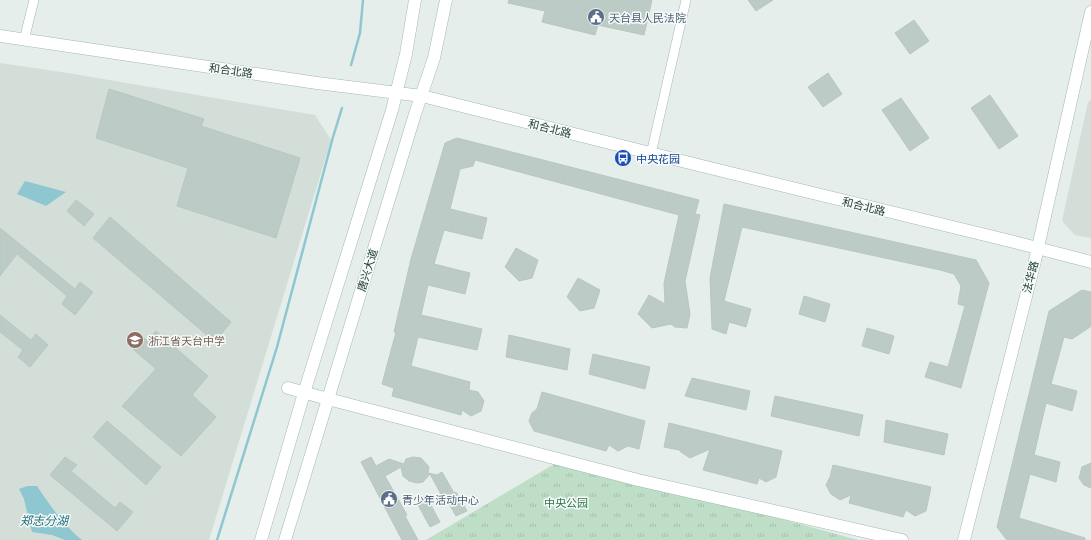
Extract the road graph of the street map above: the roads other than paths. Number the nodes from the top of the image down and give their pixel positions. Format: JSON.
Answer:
{"nodes":[{"id":1,"x":34,"y":0,"type":"edge"},
{"id":2,"x":416,"y":0,"type":"edge"},
{"id":3,"x":446,"y":0,"type":"edge"},
{"id":4,"x":686,"y":0,"type":"edge"},
{"id":5,"x":1091,"y":12,"type":"edge"},
{"id":6,"x":0,"y":36,"type":"edge"},
{"id":7,"x":24,"y":40,"type":"junction"},
{"id":8,"x":396,"y":92,"type":"junction"},
{"id":9,"x":422,"y":96,"type":"junction"},
{"id":10,"x":651,"y":154,"type":"junction"},
{"id":11,"x":1037,"y":248,"type":"junction"},
{"id":12,"x":1091,"y":262,"type":"edge"},
{"id":13,"x":288,"y":388,"type":"dead end"},
{"id":14,"x":304,"y":392,"type":"junction"},
{"id":15,"x":328,"y":399,"type":"junction"},
{"id":16,"x":261,"y":540,"type":"edge"},
{"id":17,"x":285,"y":540,"type":"edge"},
{"id":18,"x":902,"y":540,"type":"edge"},
{"id":19,"x":964,"y":540,"type":"edge"}],
"edges":[{"from":1,"to":7,"type":"street"},
{"from":2,"to":8,"type":"main road"},
{"from":3,"to":9,"type":"main road","name":"唐兴大道"},
{"from":4,"to":10,"type":"street"},
{"from":5,"to":11,"type":"main road","name":"法华路"},
{"from":6,"to":7,"type":"main road","name":"和合北路"},
{"from":7,"to":8,"type":"main road","name":"和合北路"},
{"from":8,"to":9,"type":"main road","name":"和合北路"},
{"from":8,"to":14,"type":"main road"},
{"from":9,"to":10,"type":"main road","name":"和合北路"},
{"from":9,"to":15,"type":"main road","name":"唐兴大道"},
{"from":10,"to":11,"type":"main road","name":"和合北路"},
{"from":11,"to":12,"type":"main road","name":"和合北路"},
{"from":11,"to":19,"type":"main road","name":"法华路"},
{"from":13,"to":14,"type":"main road"},
{"from":14,"to":15,"type":"main road"},
{"from":14,"to":16,"type":"main road"},
{"from":15,"to":17,"type":"main road","name":"唐兴大道"},
{"from":15,"to":18,"type":"main road"}]}
